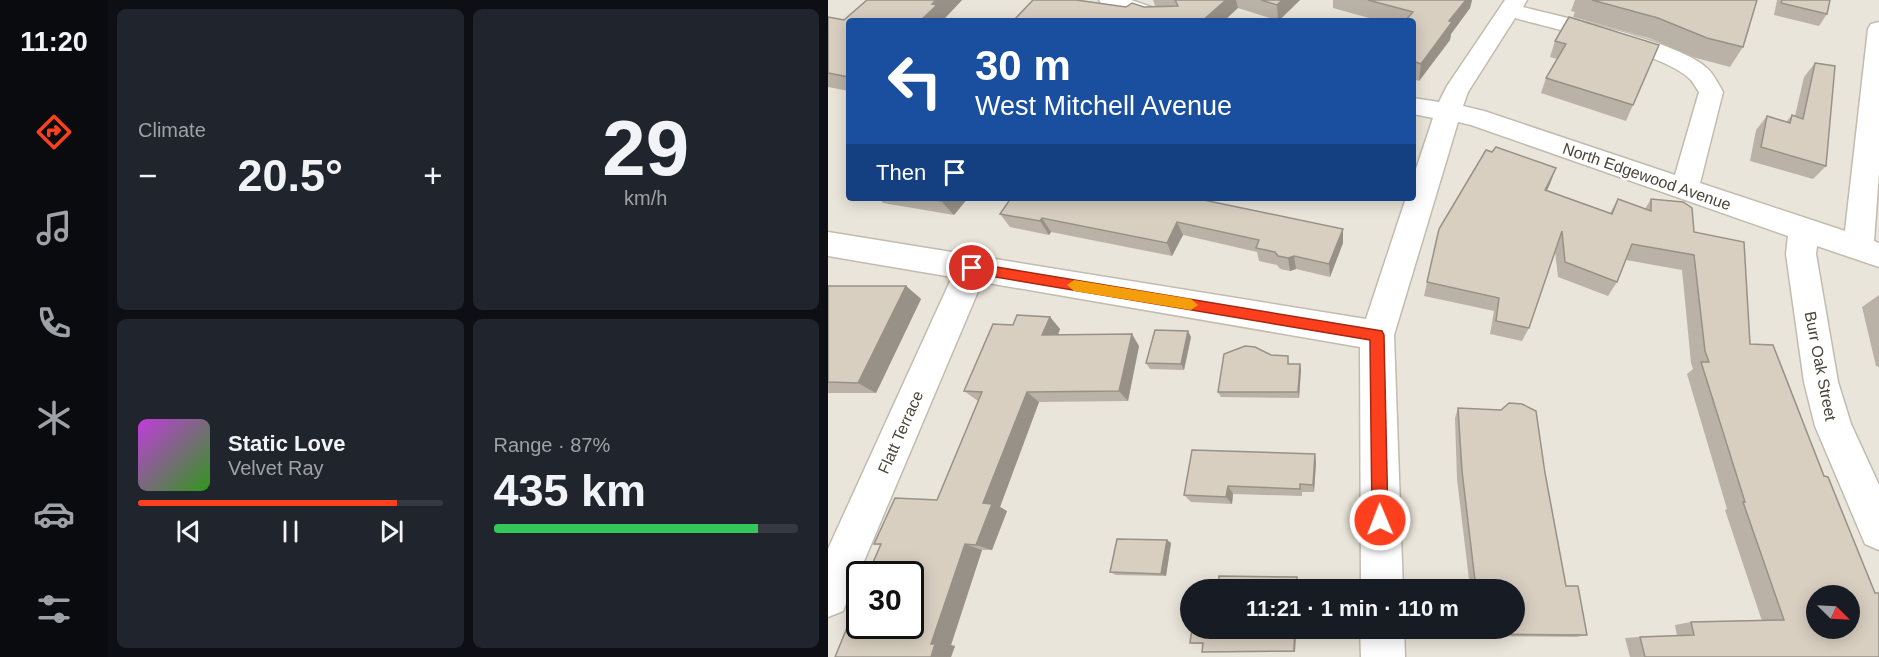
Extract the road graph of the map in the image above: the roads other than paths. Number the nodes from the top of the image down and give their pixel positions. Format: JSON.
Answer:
{"nodes":[{"id":1,"x":1110,"y":0,"type":"edge"},
{"id":2,"x":1513,"y":5,"type":"edge"},
{"id":3,"x":1161,"y":18,"type":"edge"},
{"id":4,"x":1879,"y":29,"type":"edge"},
{"id":5,"x":1416,"y":107,"type":"edge"},
{"id":6,"x":1448,"y":112,"type":"junction"},
{"id":7,"x":1685,"y":188,"type":"junction"},
{"id":8,"x":1417,"y":196,"type":"edge"},
{"id":9,"x":1416,"y":201,"type":"edge"},
{"id":10,"x":1804,"y":229,"type":"junction"},
{"id":11,"x":828,"y":244,"type":"edge"},
{"id":12,"x":1869,"y":251,"type":"edge"},
{"id":13,"x":972,"y":268,"type":"junction"},
{"id":14,"x":1377,"y":335,"type":"junction"},
{"id":15,"x":1879,"y":530,"type":"edge"},
{"id":16,"x":1382,"y":579,"type":"edge"},
{"id":17,"x":828,"y":596,"type":"edge"},
{"id":18,"x":1382,"y":639,"type":"edge"},
{"id":19,"x":1383,"y":657,"type":"edge"}],
"edges":[{"from":1,"to":3,"type":"street"},
{"from":2,"to":6,"type":"street"},
{"from":2,"to":7,"type":"street"},
{"from":4,"to":12,"type":"street"},
{"from":5,"to":6,"type":"street","name":"North Edgewood Avenue"},
{"from":6,"to":7,"type":"street","name":"North Edgewood Avenue"},
{"from":6,"to":8,"type":"street"},
{"from":7,"to":10,"type":"street","name":"North Edgewood Avenue"},
{"from":9,"to":14,"type":"street"},
{"from":10,"to":12,"type":"street","name":"North Edgewood Avenue"},
{"from":10,"to":15,"type":"street","name":"Burr Oak Street"},
{"from":11,"to":13,"type":"street"},
{"from":13,"to":14,"type":"street"},
{"from":13,"to":17,"type":"street","name":"Flatt Terrace"},
{"from":14,"to":16,"type":"street"},
{"from":18,"to":19,"type":"street"}]}
